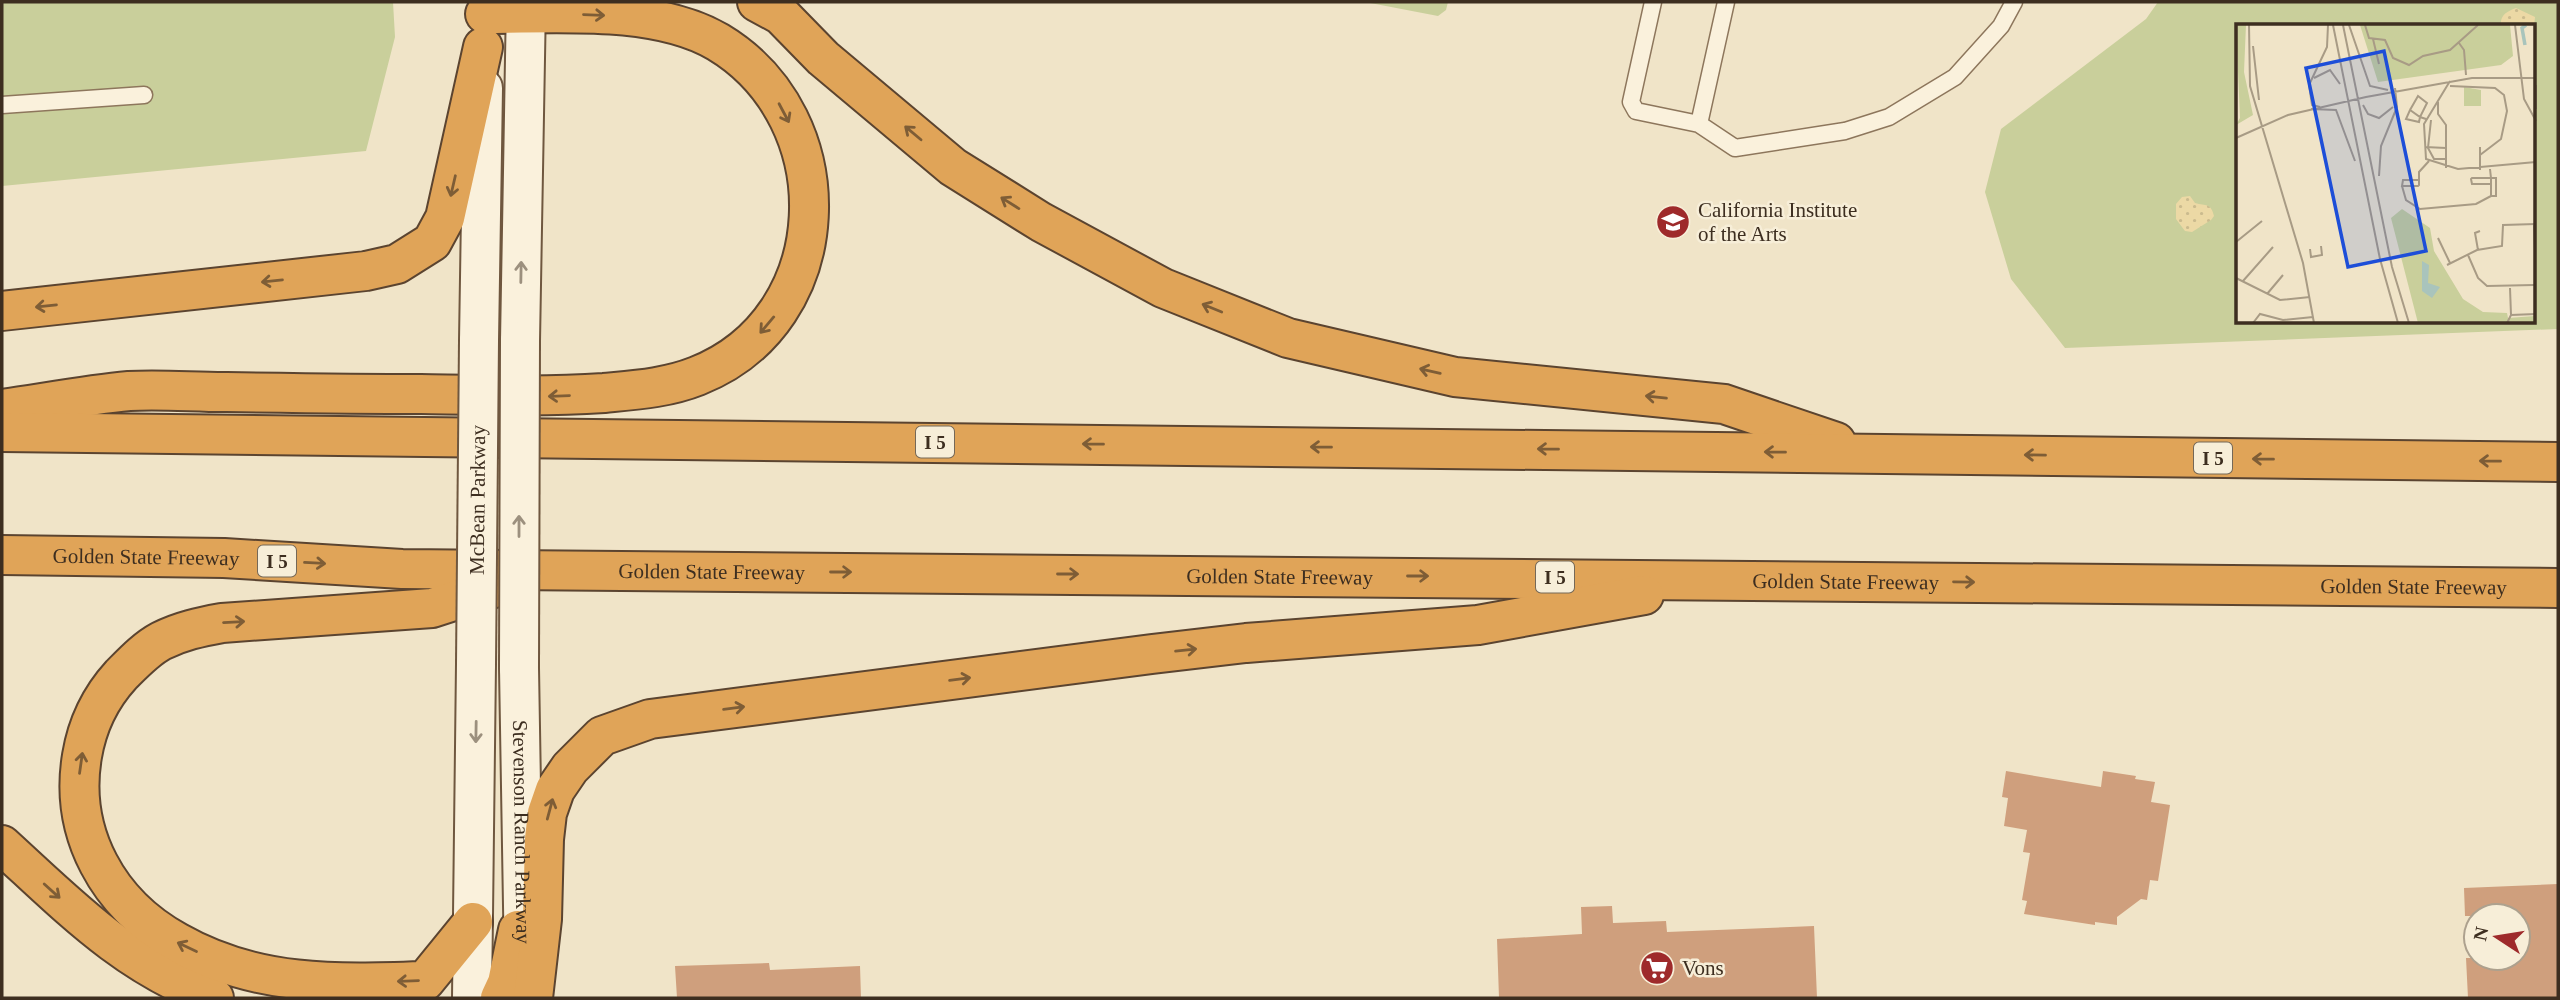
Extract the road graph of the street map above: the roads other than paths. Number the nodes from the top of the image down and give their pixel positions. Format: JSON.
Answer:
{"nodes":[{"id":1,"x":757,"y":2,"type":"edge"},
{"id":2,"x":1653,"y":2,"type":"edge"},
{"id":3,"x":1726,"y":2,"type":"edge"},
{"id":4,"x":2014,"y":2,"type":"edge"},
{"id":5,"x":526,"y":8,"type":"edge"},
{"id":6,"x":485,"y":21,"type":"edge"},
{"id":7,"x":144,"y":95,"type":"dead end"},
{"id":8,"x":2,"y":105,"type":"edge"},
{"id":9,"x":1699,"y":124,"type":"junction"},
{"id":10,"x":2,"y":311,"type":"edge"},
{"id":11,"x":2,"y":409,"type":"edge"},
{"id":12,"x":2,"y":432,"type":"edge"},
{"id":13,"x":1868,"y":453,"type":"junction"},
{"id":14,"x":2558,"y":462,"type":"edge"},
{"id":15,"x":2,"y":555,"type":"edge"},
{"id":16,"x":552,"y":570,"type":"junction"},
{"id":17,"x":1730,"y":579,"type":"junction"},
{"id":18,"x":2558,"y":588,"type":"edge"},
{"id":19,"x":519,"y":668,"type":"joint"},
{"id":20,"x":2,"y":845,"type":"edge"},
{"id":21,"x":521,"y":915,"type":"junction"},
{"id":22,"x":473,"y":922,"type":"junction"},
{"id":23,"x":214,"y":998,"type":"edge"},
{"id":24,"x":472,"y":998,"type":"edge"},
{"id":25,"x":500,"y":998,"type":"edge"},
{"id":26,"x":525,"y":998,"type":"edge"},
{"id":27,"x":533,"y":998,"type":"edge"}],
"edges":[{"from":13,"to":1,"type":"highway","one_way":true},
{"from":2,"to":9,"type":"lane"},
{"from":3,"to":9,"type":"lane"},
{"from":4,"to":9,"type":"lane"},
{"from":5,"to":6,"type":"highway"},
{"from":5,"to":11,"type":"highway","one_way":true},
{"from":19,"to":5,"type":"main road","name":"McBean Parkway","one_way":true,"bridge":true},
{"from":6,"to":10,"type":"highway","one_way":true},
{"from":6,"to":22,"type":"main road","name":"McBean Parkway","one_way":true,"bridge":true},
{"from":7,"to":8,"type":"lane"},
{"from":13,"to":12,"type":"highway","number":"I 5","one_way":true},
{"from":14,"to":13,"type":"highway","number":"I 5","one_way":true},
{"from":15,"to":16,"type":"highway","name":"Golden State Freeway","number":"I 5","one_way":true},
{"from":16,"to":17,"type":"highway","name":"Golden State Freeway","number":"I 5","one_way":true},
{"from":22,"to":16,"type":"highway","one_way":true},
{"from":17,"to":18,"type":"highway","name":"Golden State Freeway","number":"I 5","one_way":true},
{"from":27,"to":17,"type":"highway","one_way":true},
{"from":19,"to":21,"type":"main road","name":"Stevenson Ranch Parkway"},
{"from":20,"to":23,"type":"highway","one_way":true},
{"from":21,"to":25,"type":"highway"},
{"from":21,"to":26,"type":"main road","name":"Stevenson Ranch Parkway"},
{"from":22,"to":24,"type":"main road","name":"McBean Parkway"}]}
